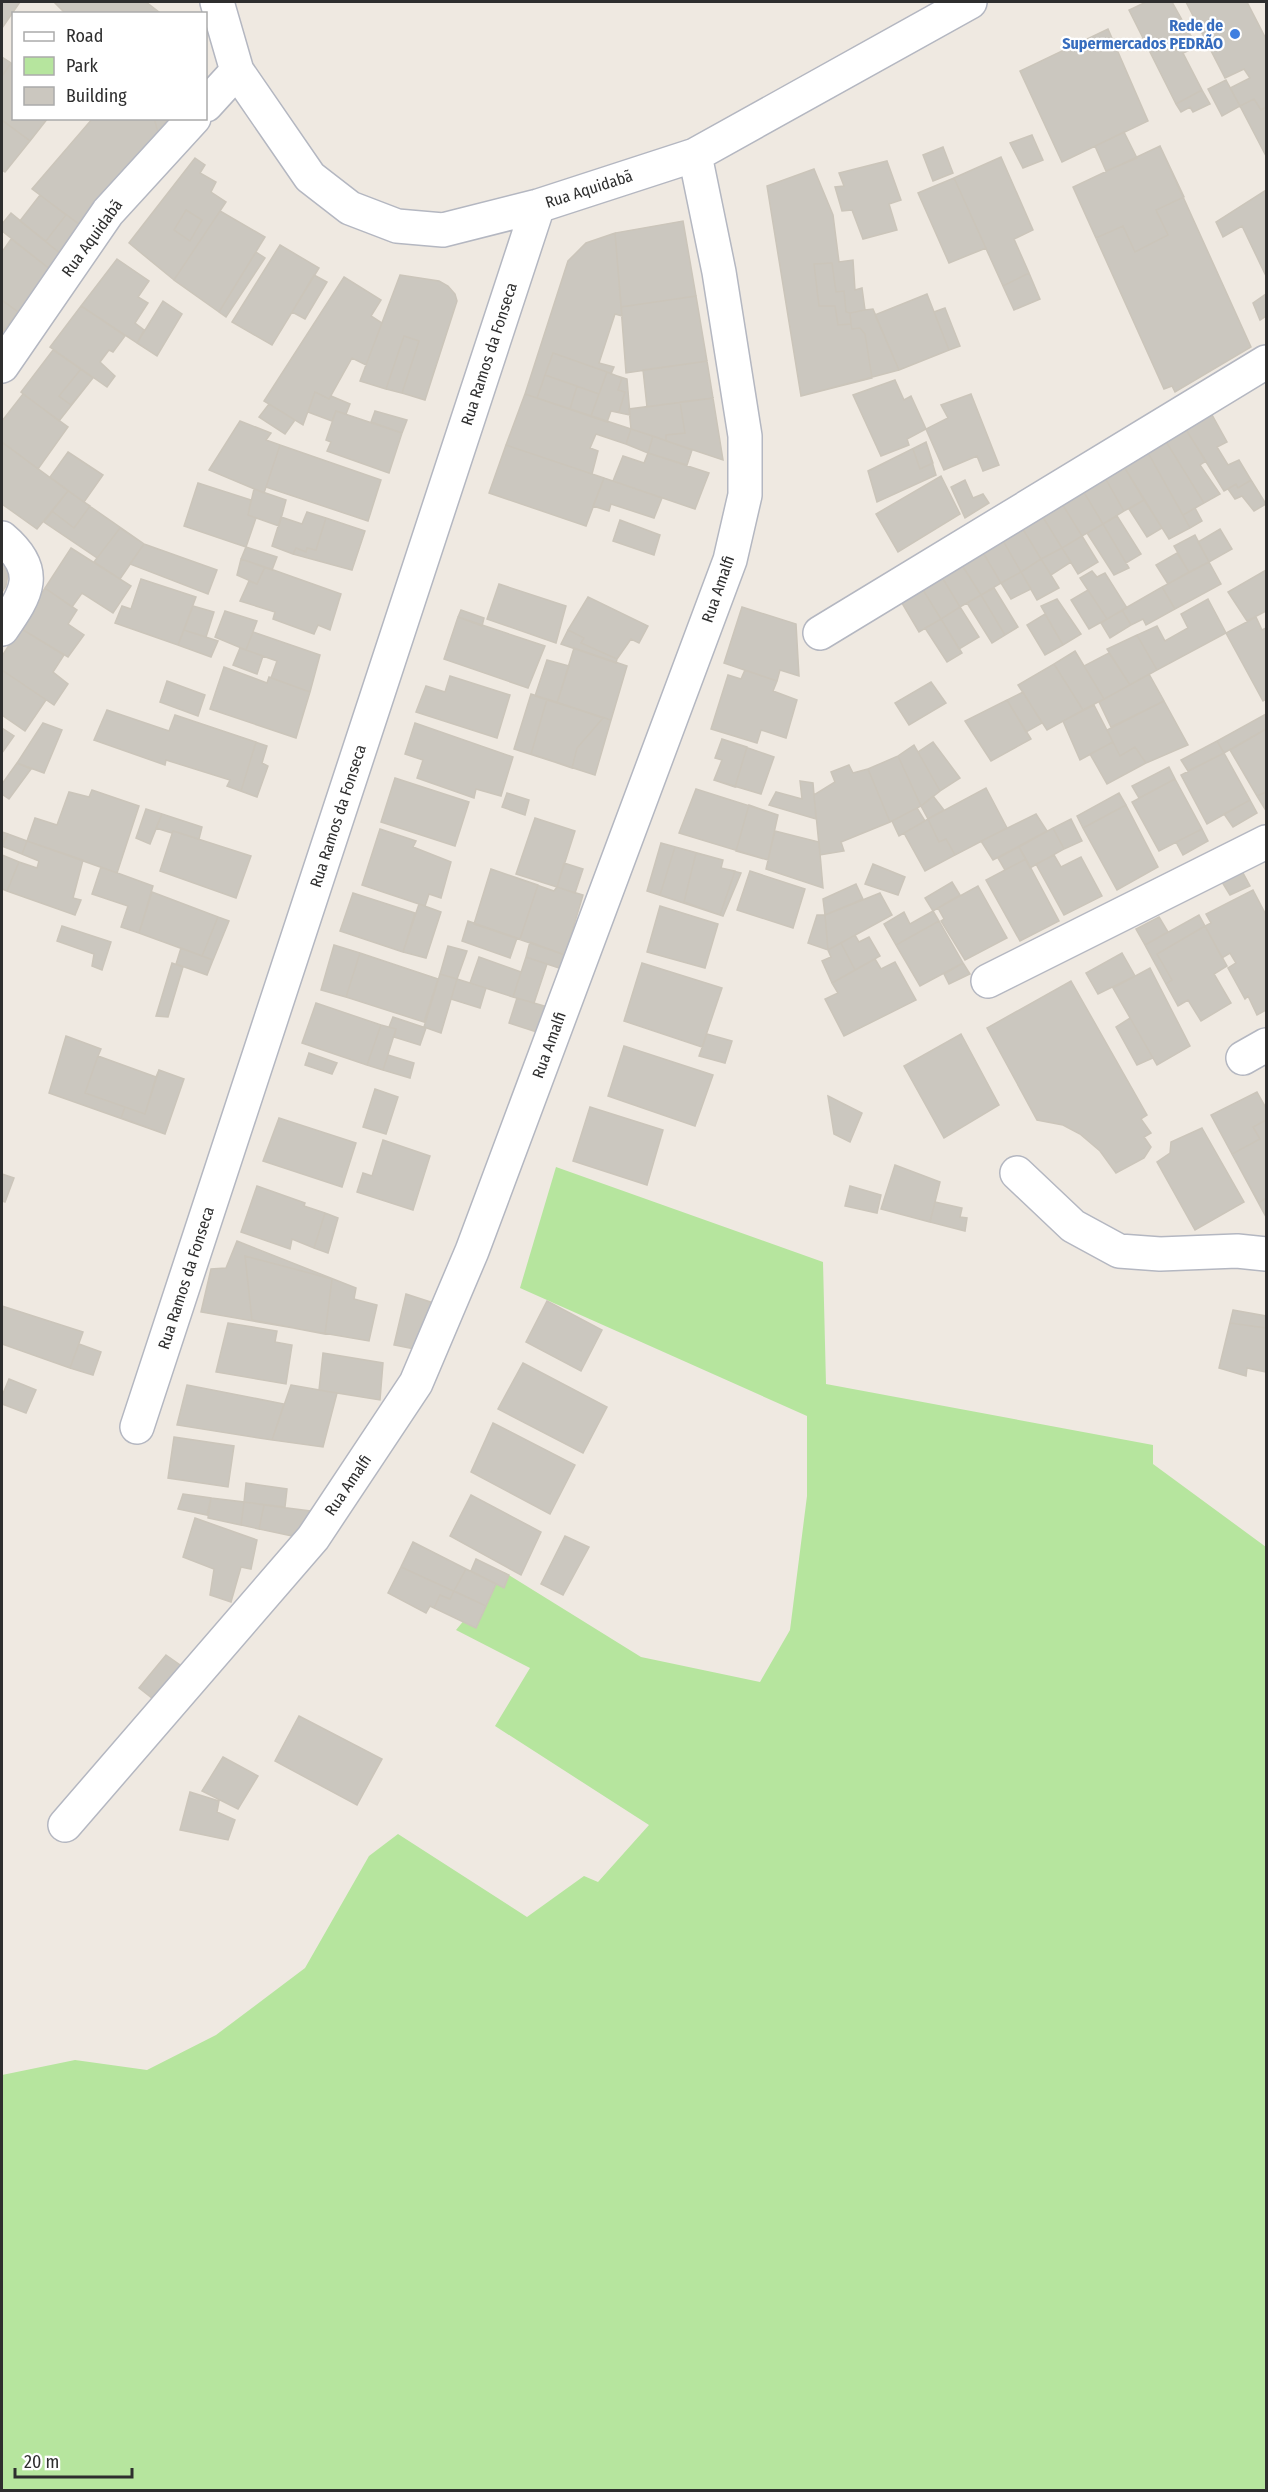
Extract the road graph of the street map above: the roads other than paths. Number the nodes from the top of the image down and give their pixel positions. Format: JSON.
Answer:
{"nodes":[{"id":1,"x":217,"y":2,"type":"edge"},
{"id":2,"x":970,"y":2,"type":"edge"},
{"id":3,"x":237,"y":70,"type":"junction"},
{"id":4,"x":207,"y":104,"type":"edge"},
{"id":5,"x":192,"y":120,"type":"edge"},
{"id":6,"x":695,"y":154,"type":"junction"},
{"id":7,"x":538,"y":206,"type":"junction"},
{"id":8,"x":1266,"y":362,"type":"edge"},
{"id":9,"x":2,"y":366,"type":"edge"},
{"id":10,"x":2,"y":538,"type":"edge"},
{"id":11,"x":2,"y":629,"type":"edge"},
{"id":12,"x":820,"y":633,"type":"dead end"},
{"id":13,"x":1266,"y":842,"type":"edge"},
{"id":14,"x":988,"y":981,"type":"dead end"},
{"id":15,"x":1017,"y":1173,"type":"dead end"},
{"id":16,"x":1266,"y":1254,"type":"edge"},
{"id":17,"x":137,"y":1427,"type":"dead end"},
{"id":18,"x":65,"y":1825,"type":"dead end"}],
"edges":[{"from":1,"to":3,"type":"street","name":"Rua Aquidabã"},
{"from":2,"to":6,"type":"street","name":"Rua Aquidabã"},
{"from":3,"to":4,"type":"street"},
{"from":3,"to":7,"type":"street","name":"Rua Aquidabã"},
{"from":5,"to":9,"type":"street","name":"Rua Aquidabã"},
{"from":6,"to":7,"type":"street","name":"Rua Aquidabã"},
{"from":6,"to":18,"type":"street","name":"Rua Amalfi"},
{"from":7,"to":17,"type":"street","name":"Rua Ramos da Fonseca"},
{"from":8,"to":12,"type":"street"},
{"from":10,"to":11,"type":"street"},
{"from":13,"to":14,"type":"street"},
{"from":15,"to":16,"type":"street"}]}
